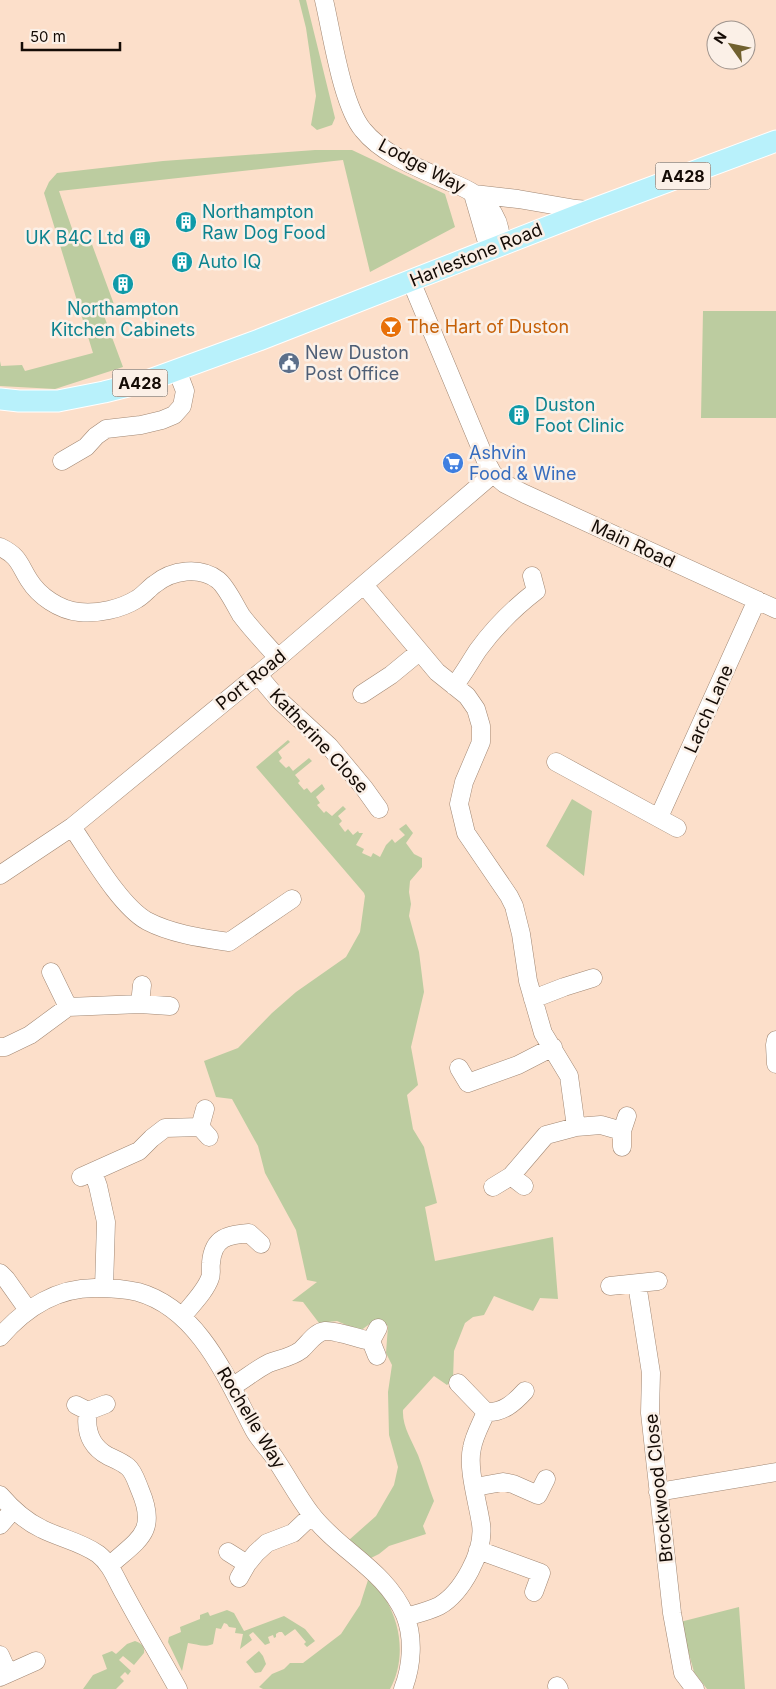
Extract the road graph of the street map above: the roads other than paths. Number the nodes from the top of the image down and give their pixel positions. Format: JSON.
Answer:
{"nodes":[{"id":1,"x":324,"y":0,"type":"edge"},
{"id":2,"x":776,"y":141,"type":"edge"},
{"id":3,"x":473,"y":194,"type":"junction"},
{"id":4,"x":591,"y":210,"type":"junction"},
{"id":5,"x":494,"y":247,"type":"junction"},
{"id":6,"x":411,"y":282,"type":"junction"},
{"id":7,"x":177,"y":370,"type":"junction"},
{"id":8,"x":0,"y":399,"type":"edge"},
{"id":9,"x":62,"y":461,"type":"dead end"},
{"id":10,"x":493,"y":474,"type":"junction"},
{"id":11,"x":0,"y":547,"type":"edge"},
{"id":12,"x":364,"y":585,"type":"junction"},
{"id":13,"x":538,"y":589,"type":"dead end"},
{"id":14,"x":757,"y":600,"type":"junction"},
{"id":15,"x":776,"y":609,"type":"edge"},
{"id":16,"x":419,"y":652,"type":"junction"},
{"id":17,"x":278,"y":658,"type":"junction"},
{"id":18,"x":258,"y":675,"type":"junction"},
{"id":19,"x":454,"y":686,"type":"junction"},
{"id":20,"x":360,"y":695,"type":"dead end"},
{"id":21,"x":556,"y":762,"type":"dead end"},
{"id":22,"x":379,"y":809,"type":"dead end"},
{"id":23,"x":659,"y":818,"type":"junction"},
{"id":24,"x":72,"y":827,"type":"junction"},
{"id":25,"x":677,"y":828,"type":"dead end"},
{"id":26,"x":0,"y":875,"type":"edge"},
{"id":27,"x":292,"y":899,"type":"dead end"},
{"id":28,"x":51,"y":972,"type":"dead end"},
{"id":29,"x":594,"y":978,"type":"dead end"},
{"id":30,"x":142,"y":985,"type":"dead end"},
{"id":31,"x":533,"y":999,"type":"junction"},
{"id":32,"x":140,"y":1004,"type":"junction"},
{"id":33,"x":170,"y":1006,"type":"dead end"},
{"id":34,"x":68,"y":1007,"type":"junction"},
{"id":35,"x":776,"y":1040,"type":"edge"},
{"id":36,"x":553,"y":1047,"type":"junction"},
{"id":37,"x":0,"y":1048,"type":"edge"},
{"id":38,"x":776,"y":1064,"type":"edge"},
{"id":39,"x":464,"y":1083,"type":"dead end"},
{"id":40,"x":205,"y":1109,"type":"dead end"},
{"id":41,"x":576,"y":1127,"type":"junction"},
{"id":42,"x":623,"y":1131,"type":"dead end"},
{"id":43,"x":493,"y":1187,"type":"dead end"},
{"id":44,"x":255,"y":1232,"type":"dead end"},
{"id":45,"x":0,"y":1273,"type":"edge"},
{"id":46,"x":658,"y":1281,"type":"dead end"},
{"id":47,"x":637,"y":1284,"type":"junction"},
{"id":48,"x":610,"y":1286,"type":"dead end"},
{"id":49,"x":104,"y":1288,"type":"junction"},
{"id":50,"x":28,"y":1310,"type":"junction"},
{"id":51,"x":182,"y":1317,"type":"junction"},
{"id":52,"x":0,"y":1337,"type":"edge"},
{"id":53,"x":375,"y":1342,"type":"dead end"},
{"id":54,"x":458,"y":1382,"type":"dead end"},
{"id":55,"x":233,"y":1386,"type":"junction"},
{"id":56,"x":525,"y":1392,"type":"dead end"},
{"id":57,"x":106,"y":1404,"type":"dead end"},
{"id":58,"x":486,"y":1412,"type":"junction"},
{"id":59,"x":776,"y":1472,"type":"edge"},
{"id":60,"x":546,"y":1479,"type":"dead end"},
{"id":61,"x":475,"y":1487,"type":"junction"},
{"id":62,"x":658,"y":1492,"type":"junction"},
{"id":63,"x":0,"y":1495,"type":"edge"},
{"id":64,"x":13,"y":1510,"type":"junction"},
{"id":65,"x":312,"y":1515,"type":"junction"},
{"id":66,"x":0,"y":1525,"type":"edge"},
{"id":67,"x":478,"y":1550,"type":"junction"},
{"id":68,"x":228,"y":1552,"type":"dead end"},
{"id":69,"x":110,"y":1566,"type":"junction"},
{"id":70,"x":534,"y":1592,"type":"dead end"},
{"id":71,"x":406,"y":1617,"type":"junction"},
{"id":72,"x":0,"y":1655,"type":"edge"},
{"id":73,"x":36,"y":1661,"type":"dead end"},
{"id":74,"x":4,"y":1675,"type":"edge"},
{"id":75,"x":178,"y":1689,"type":"edge"},
{"id":76,"x":403,"y":1689,"type":"edge"},
{"id":77,"x":695,"y":1689,"type":"edge"}],
"edges":[{"from":1,"to":3,"type":"street","name":"Lodge Way"},
{"from":2,"to":4,"type":"main road","name":"Harlestone Road","number":"A428"},
{"from":3,"to":4,"type":"street"},
{"from":3,"to":5,"type":"street"},
{"from":4,"to":5,"type":"main road","name":"Harlestone Road","number":"A428"},
{"from":5,"to":6,"type":"main road","name":"Harlestone Road","number":"A428"},
{"from":6,"to":7,"type":"main road","name":"Harlestone Road","number":"A428"},
{"from":6,"to":10,"type":"street"},
{"from":7,"to":8,"type":"main road","name":"Harlestone Road","number":"A428"},
{"from":7,"to":9,"type":"street"},
{"from":10,"to":12,"type":"street","name":"Port Road"},
{"from":10,"to":14,"type":"street","name":"Main Road"},
{"from":11,"to":17,"type":"street"},
{"from":12,"to":16,"type":"street"},
{"from":12,"to":17,"type":"street","name":"Port Road"},
{"from":13,"to":19,"type":"street"},
{"from":14,"to":15,"type":"street","name":"Main Road"},
{"from":14,"to":23,"type":"street","name":"Larch Lane"},
{"from":16,"to":19,"type":"street"},
{"from":16,"to":20,"type":"street"},
{"from":17,"to":18,"type":"street","name":"Port Road"},
{"from":18,"to":22,"type":"street","name":"Katherine Close"},
{"from":18,"to":24,"type":"street","name":"Port Road"},
{"from":19,"to":31,"type":"street"},
{"from":21,"to":23,"type":"street"},
{"from":23,"to":25,"type":"street"},
{"from":24,"to":26,"type":"street","name":"Port Road"},
{"from":24,"to":27,"type":"street"},
{"from":28,"to":34,"type":"street"},
{"from":29,"to":31,"type":"street"},
{"from":30,"to":32,"type":"street"},
{"from":31,"to":36,"type":"street"},
{"from":32,"to":33,"type":"street"},
{"from":32,"to":34,"type":"street"},
{"from":34,"to":37,"type":"street"},
{"from":35,"to":38,"type":"street"},
{"from":36,"to":39,"type":"street"},
{"from":36,"to":41,"type":"street"},
{"from":40,"to":49,"type":"street"},
{"from":41,"to":42,"type":"street"},
{"from":41,"to":43,"type":"street"},
{"from":44,"to":51,"type":"street"},
{"from":45,"to":50,"type":"street"},
{"from":46,"to":47,"type":"street"},
{"from":47,"to":48,"type":"street"},
{"from":47,"to":62,"type":"street","name":"Brockwood Close"},
{"from":49,"to":50,"type":"street","name":"Rochelle Way"},
{"from":49,"to":51,"type":"street","name":"Rochelle Way"},
{"from":50,"to":52,"type":"street","name":"Rochelle Way"},
{"from":51,"to":55,"type":"street","name":"Rochelle Way"},
{"from":53,"to":55,"type":"street"},
{"from":54,"to":58,"type":"street"},
{"from":55,"to":65,"type":"street","name":"Rochelle Way"},
{"from":56,"to":58,"type":"street"},
{"from":57,"to":69,"type":"street"},
{"from":58,"to":61,"type":"street"},
{"from":59,"to":62,"type":"street"},
{"from":60,"to":61,"type":"street"},
{"from":61,"to":67,"type":"street"},
{"from":62,"to":77,"type":"street","name":"Brockwood Close"},
{"from":63,"to":64,"type":"street"},
{"from":64,"to":66,"type":"street"},
{"from":64,"to":69,"type":"street"},
{"from":65,"to":68,"type":"street"},
{"from":65,"to":71,"type":"street","name":"Rochelle Way"},
{"from":67,"to":70,"type":"street"},
{"from":67,"to":71,"type":"street"},
{"from":69,"to":75,"type":"street"},
{"from":71,"to":76,"type":"street","name":"Rochelle Way"},
{"from":72,"to":74,"type":"street"},
{"from":73,"to":74,"type":"street"}]}
